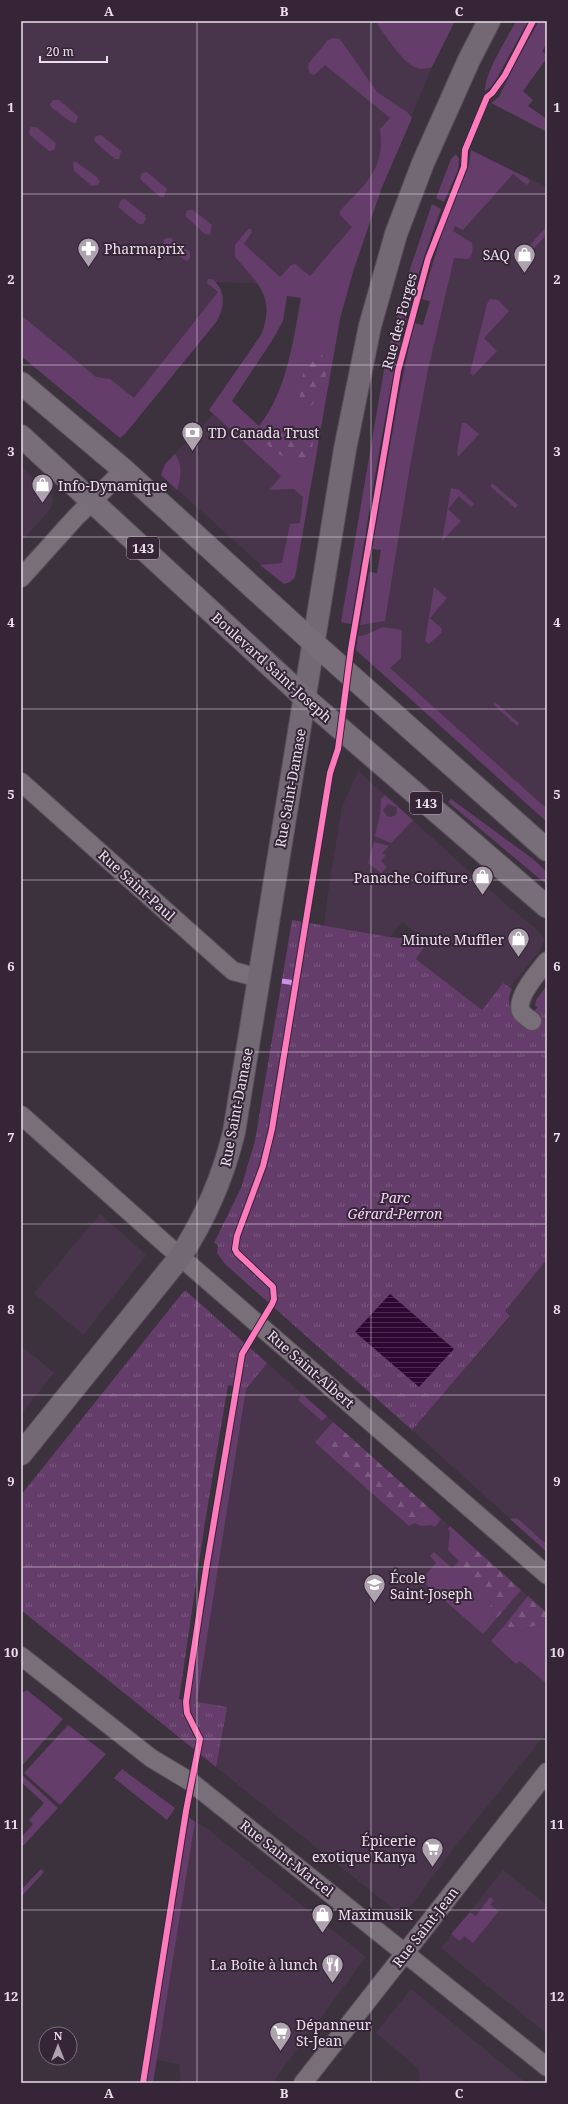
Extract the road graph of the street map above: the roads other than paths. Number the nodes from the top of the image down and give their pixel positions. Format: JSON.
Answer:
{"nodes":[{"id":1,"x":489,"y":21,"type":"edge"},
{"id":2,"x":21,"y":382,"type":"edge"},
{"id":3,"x":21,"y":436,"type":"edge"},
{"id":4,"x":124,"y":470,"type":"junction"},
{"id":5,"x":92,"y":501,"type":"junction"},
{"id":6,"x":21,"y":578,"type":"edge"},
{"id":7,"x":315,"y":644,"type":"junction"},
{"id":8,"x":305,"y":698,"type":"junction"},
{"id":9,"x":21,"y":782,"type":"edge"},
{"id":10,"x":547,"y":850,"type":"edge"},
{"id":11,"x":547,"y":907,"type":"edge"},
{"id":12,"x":547,"y":961,"type":"edge"},
{"id":13,"x":259,"y":978,"type":"junction"},
{"id":14,"x":532,"y":1021,"type":"dead end"},
{"id":15,"x":21,"y":1115,"type":"edge"},
{"id":16,"x":180,"y":1257,"type":"junction"},
{"id":17,"x":22,"y":1449,"type":"edge"},
{"id":18,"x":547,"y":1575,"type":"edge"},
{"id":19,"x":21,"y":1656,"type":"edge"},
{"id":20,"x":547,"y":1772,"type":"edge"},
{"id":21,"x":405,"y":1952,"type":"junction"},
{"id":22,"x":547,"y":2067,"type":"edge"},
{"id":23,"x":303,"y":2083,"type":"edge"}],
"edges":[{"from":1,"to":7,"type":"street","name":"Rue des Forges"},
{"from":2,"to":4,"type":"main road"},
{"from":3,"to":5,"type":"main road","name":"Boulevard Saint-Joseph","number":"143"},
{"from":4,"to":5,"type":"street"},
{"from":4,"to":7,"type":"main road"},
{"from":5,"to":6,"type":"street"},
{"from":5,"to":8,"type":"main road","name":"Boulevard Saint-Joseph","number":"143"},
{"from":7,"to":8,"type":"street","name":"Rue des Forges"},
{"from":7,"to":10,"type":"main road"},
{"from":8,"to":11,"type":"main road","name":"Boulevard Saint-Joseph","number":"143"},
{"from":8,"to":13,"type":"street","name":"Rue Saint-Damase"},
{"from":9,"to":13,"type":"street","name":"Rue Saint-Paul"},
{"from":12,"to":14,"type":"street"},
{"from":13,"to":16,"type":"street","name":"Rue Saint-Damase"},
{"from":15,"to":16,"type":"street","name":"Rue Saint-Albert"},
{"from":16,"to":17,"type":"street","name":"Rue Saint-Damase"},
{"from":16,"to":18,"type":"street","name":"Rue Saint-Albert"},
{"from":19,"to":21,"type":"street","name":"Rue Saint-Marcel"},
{"from":20,"to":21,"type":"street","name":"Rue Saint-Jean"},
{"from":21,"to":22,"type":"street","name":"Rue Saint-Marcel"},
{"from":21,"to":23,"type":"street","name":"Rue Saint-Jean"}]}
